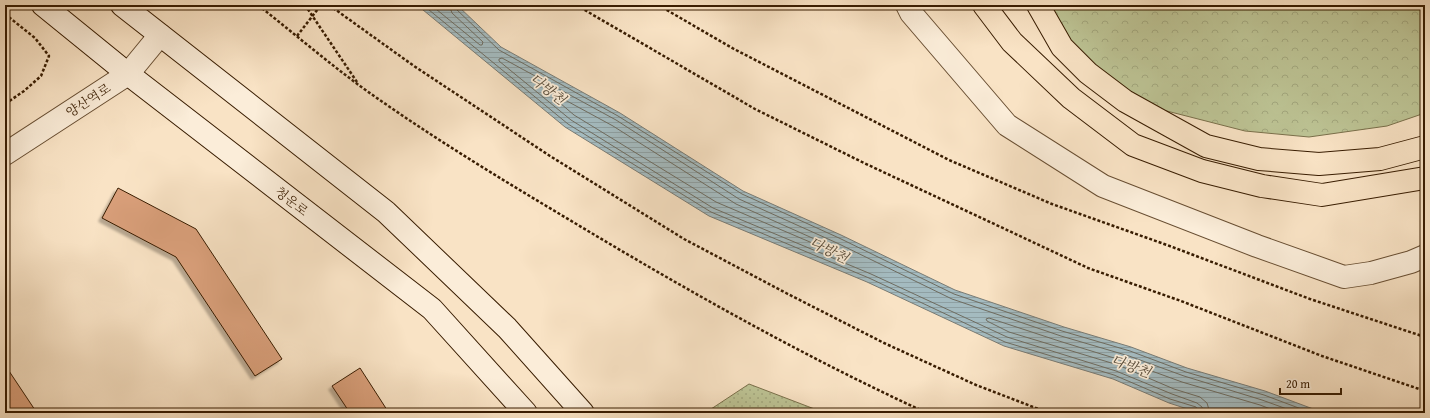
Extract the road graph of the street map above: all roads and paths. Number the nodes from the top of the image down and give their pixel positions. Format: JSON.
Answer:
{"nodes":[{"id":1,"x":43,"y":5,"type":"edge"},
{"id":2,"x":122,"y":5,"type":"edge"},
{"id":3,"x":258,"y":5,"type":"edge"},
{"id":4,"x":305,"y":5,"type":"edge"},
{"id":5,"x":321,"y":5,"type":"edge"},
{"id":6,"x":329,"y":5,"type":"edge"},
{"id":7,"x":576,"y":5,"type":"edge"},
{"id":8,"x":658,"y":5,"type":"edge"},
{"id":9,"x":907,"y":5,"type":"edge"},
{"id":10,"x":984,"y":5,"type":"edge"},
{"id":11,"x":1038,"y":5,"type":"edge"},
{"id":12,"x":5,"y":14,"type":"edge"},
{"id":13,"x":160,"y":35,"type":"junction"},
{"id":14,"x":297,"y":36,"type":"junction"},
{"id":15,"x":128,"y":74,"type":"junction"},
{"id":16,"x":360,"y":86,"type":"junction"},
{"id":17,"x":5,"y":104,"type":"edge"},
{"id":18,"x":1425,"y":147,"type":"edge"},
{"id":19,"x":5,"y":154,"type":"edge"},
{"id":20,"x":1425,"y":178,"type":"edge"},
{"id":21,"x":1425,"y":256,"type":"edge"},
{"id":22,"x":1425,"y":337,"type":"edge"},
{"id":23,"x":1425,"y":391,"type":"edge"},
{"id":24,"x":526,"y":413,"type":"edge"},
{"id":25,"x":583,"y":413,"type":"edge"},
{"id":26,"x":927,"y":413,"type":"edge"},
{"id":27,"x":1049,"y":413,"type":"edge"}],
"edges":[{"from":1,"to":15,"type":"main road","name":"청운로"},
{"from":2,"to":13,"type":"main road"},
{"from":3,"to":14,"type":"path"},
{"from":4,"to":16,"type":"path"},
{"from":5,"to":14,"type":"path","bridge":true},
{"from":6,"to":27,"type":"path"},
{"from":7,"to":23,"type":"path"},
{"from":8,"to":22,"type":"path"},
{"from":9,"to":21,"type":"main road"},
{"from":10,"to":20,"type":"highway"},
{"from":11,"to":18,"type":"highway"},
{"from":12,"to":17,"type":"path"},
{"from":13,"to":15,"type":"main road","name":"양산역로"},
{"from":13,"to":25,"type":"main road"},
{"from":14,"to":16,"type":"path"},
{"from":15,"to":19,"type":"main road","name":"양산역로"},
{"from":15,"to":24,"type":"main road","name":"청운로"},
{"from":16,"to":26,"type":"path"}]}
